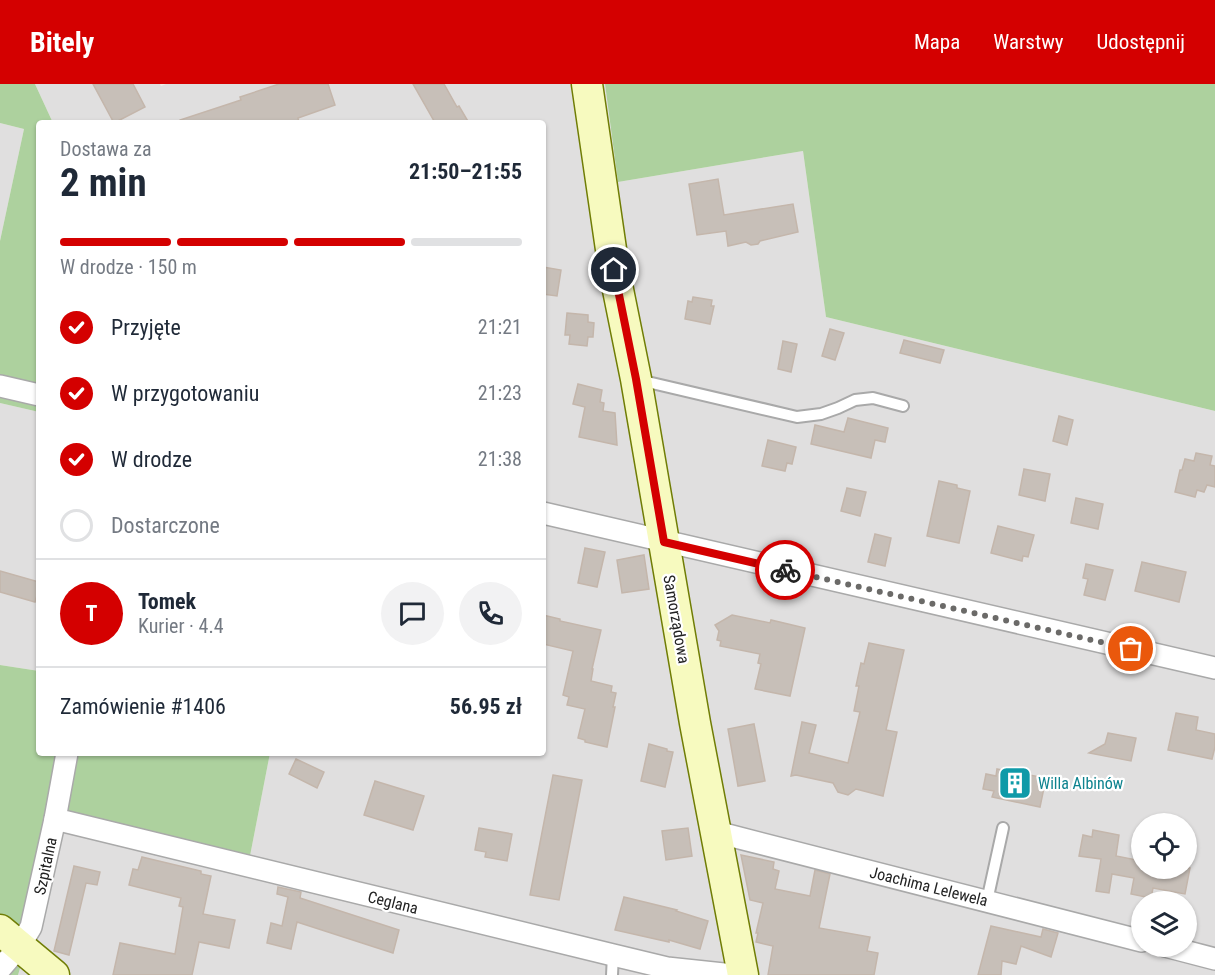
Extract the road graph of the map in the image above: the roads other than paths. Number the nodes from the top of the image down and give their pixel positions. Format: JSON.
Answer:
{"nodes":[{"id":1,"x":587,"y":84,"type":"edge"},
{"id":2,"x":636,"y":379,"type":"junction"},
{"id":3,"x":0,"y":386,"type":"edge"},
{"id":4,"x":36,"y":395,"type":"edge"},
{"id":5,"x":903,"y":406,"type":"dead end"},
{"id":6,"x":546,"y":514,"type":"edge"},
{"id":7,"x":664,"y":542,"type":"junction"},
{"id":8,"x":1215,"y":669,"type":"edge"},
{"id":9,"x":66,"y":756,"type":"edge"},
{"id":10,"x":55,"y":819,"type":"junction"},
{"id":11,"x":1003,"y":828,"type":"dead end"},
{"id":12,"x":716,"y":832,"type":"junction"},
{"id":13,"x":987,"y":901,"type":"junction"},
{"id":14,"x":1131,"y":938,"type":"edge"},
{"id":15,"x":6,"y":949,"type":"edge"},
{"id":16,"x":1197,"y":954,"type":"edge"},
{"id":17,"x":1215,"y":959,"type":"edge"},
{"id":18,"x":613,"y":965,"type":"edge"},
{"id":19,"x":666,"y":971,"type":"edge"},
{"id":20,"x":54,"y":975,"type":"edge"},
{"id":21,"x":734,"y":975,"type":"edge"},
{"id":22,"x":743,"y":975,"type":"edge"}],
"edges":[{"from":1,"to":2,"type":"street","name":"Samorządowa"},
{"from":2,"to":5,"type":"lane"},
{"from":2,"to":7,"type":"street","name":"Samorządowa"},
{"from":3,"to":4,"type":"street"},
{"from":6,"to":7,"type":"street"},
{"from":7,"to":8,"type":"street"},
{"from":7,"to":12,"type":"street","name":"Samorządowa"},
{"from":9,"to":10,"type":"street","name":"Szpitalna"},
{"from":10,"to":15,"type":"street","name":"Szpitalna"},
{"from":10,"to":18,"type":"street","name":"Ceglana"},
{"from":11,"to":13,"type":"lane"},
{"from":12,"to":13,"type":"street","name":"Joachima Lelewela"},
{"from":12,"to":22,"type":"street","name":"Samorządowa"},
{"from":13,"to":14,"type":"street","name":"Joachima Lelewela"},
{"from":15,"to":20,"type":"street"},
{"from":16,"to":17,"type":"street"},
{"from":18,"to":19,"type":"street","name":"Ceglana"},
{"from":19,"to":21,"type":"street","name":"Ceglana"}]}
